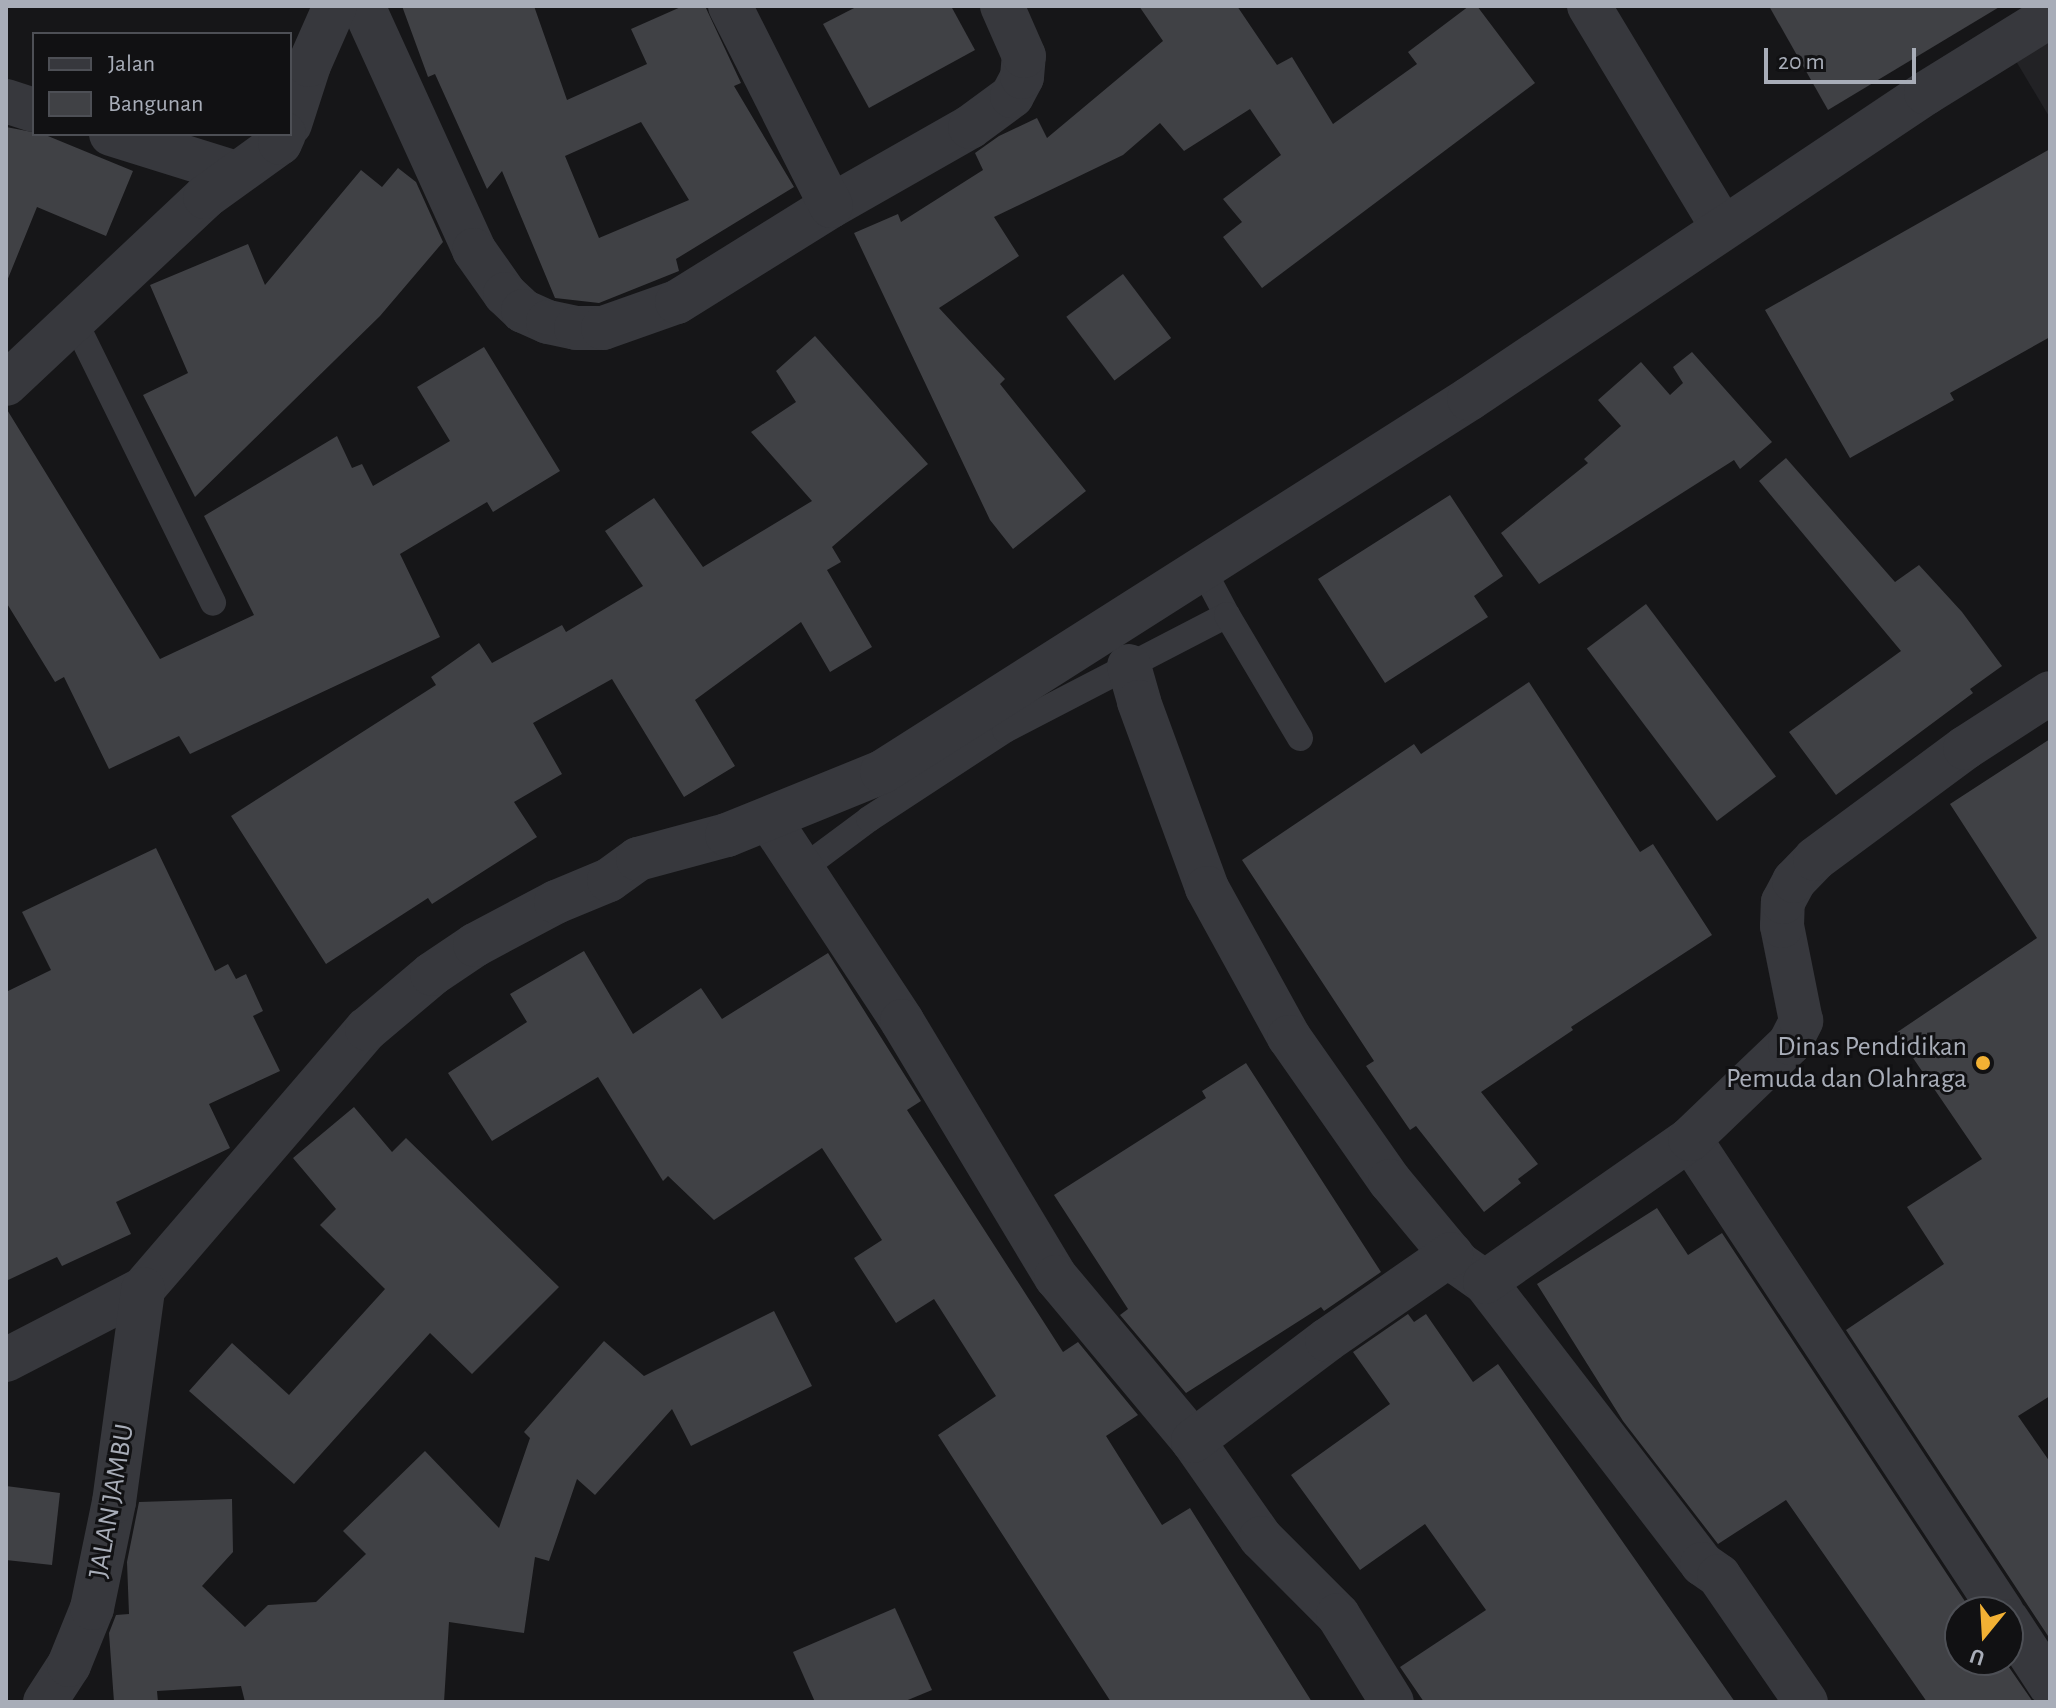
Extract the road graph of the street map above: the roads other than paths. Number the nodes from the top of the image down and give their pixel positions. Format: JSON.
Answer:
{"nodes":[{"id":1,"x":335,"y":6,"type":"edge"},
{"id":2,"x":363,"y":6,"type":"edge"},
{"id":3,"x":730,"y":6,"type":"edge"},
{"id":4,"x":1002,"y":6,"type":"edge"},
{"id":5,"x":1589,"y":6,"type":"edge"},
{"id":6,"x":2050,"y":16,"type":"edge"},
{"id":7,"x":6,"y":101,"type":"edge"},
{"id":8,"x":32,"y":109,"type":"edge"},
{"id":9,"x":292,"y":118,"type":"edge"},
{"id":10,"x":117,"y":136,"type":"edge"},
{"id":11,"x":283,"y":136,"type":"edge"},
{"id":12,"x":236,"y":173,"type":"junction"},
{"id":13,"x":831,"y":206,"type":"junction"},
{"id":14,"x":1723,"y":228,"type":"junction"},
{"id":15,"x":74,"y":320,"type":"junction"},
{"id":16,"x":6,"y":384,"type":"edge"},
{"id":17,"x":1202,"y":568,"type":"junction"},
{"id":18,"x":213,"y":603,"type":"dead end"},
{"id":19,"x":1227,"y":615,"type":"junction"},
{"id":20,"x":1129,"y":666,"type":"junction"},
{"id":21,"x":2050,"y":693,"type":"edge"},
{"id":22,"x":1300,"y":738,"type":"dead end"},
{"id":23,"x":769,"y":819,"type":"junction"},
{"id":24,"x":802,"y":869,"type":"junction"},
{"id":25,"x":1690,"y":1139,"type":"junction"},
{"id":26,"x":1451,"y":1254,"type":"junction"},
{"id":27,"x":1485,"y":1282,"type":"junction"},
{"id":28,"x":143,"y":1289,"type":"junction"},
{"id":29,"x":6,"y":1360,"type":"edge"},
{"id":30,"x":1193,"y":1441,"type":"junction"},
{"id":31,"x":1991,"y":1596,"type":"edge"},
{"id":32,"x":2024,"y":1645,"type":"edge"},
{"id":33,"x":2050,"y":1685,"type":"edge"},
{"id":34,"x":45,"y":1702,"type":"edge"},
{"id":35,"x":1392,"y":1702,"type":"edge"},
{"id":36,"x":1806,"y":1702,"type":"edge"}],
"edges":[{"from":1,"to":9,"type":"street"},
{"from":2,"to":13,"type":"street"},
{"from":3,"to":13,"type":"street"},
{"from":4,"to":13,"type":"street"},
{"from":5,"to":14,"type":"street"},
{"from":6,"to":14,"type":"street"},
{"from":7,"to":8,"type":"street"},
{"from":10,"to":12,"type":"street"},
{"from":11,"to":12,"type":"street"},
{"from":12,"to":15,"type":"street"},
{"from":14,"to":17,"type":"street"},
{"from":15,"to":16,"type":"street"},
{"from":15,"to":18,"type":"lane"},
{"from":17,"to":19,"type":"lane"},
{"from":17,"to":23,"type":"street"},
{"from":19,"to":20,"type":"lane"},
{"from":19,"to":22,"type":"lane"},
{"from":20,"to":24,"type":"lane"},
{"from":20,"to":26,"type":"street"},
{"from":21,"to":25,"type":"street"},
{"from":23,"to":24,"type":"street"},
{"from":23,"to":28,"type":"street"},
{"from":24,"to":30,"type":"street"},
{"from":25,"to":27,"type":"street"},
{"from":25,"to":31,"type":"street"},
{"from":26,"to":27,"type":"street"},
{"from":26,"to":30,"type":"street"},
{"from":27,"to":36,"type":"street"},
{"from":28,"to":29,"type":"street"},
{"from":28,"to":34,"type":"street","name":"JALAN JAMBU"},
{"from":30,"to":35,"type":"street"},
{"from":32,"to":33,"type":"street"}]}
